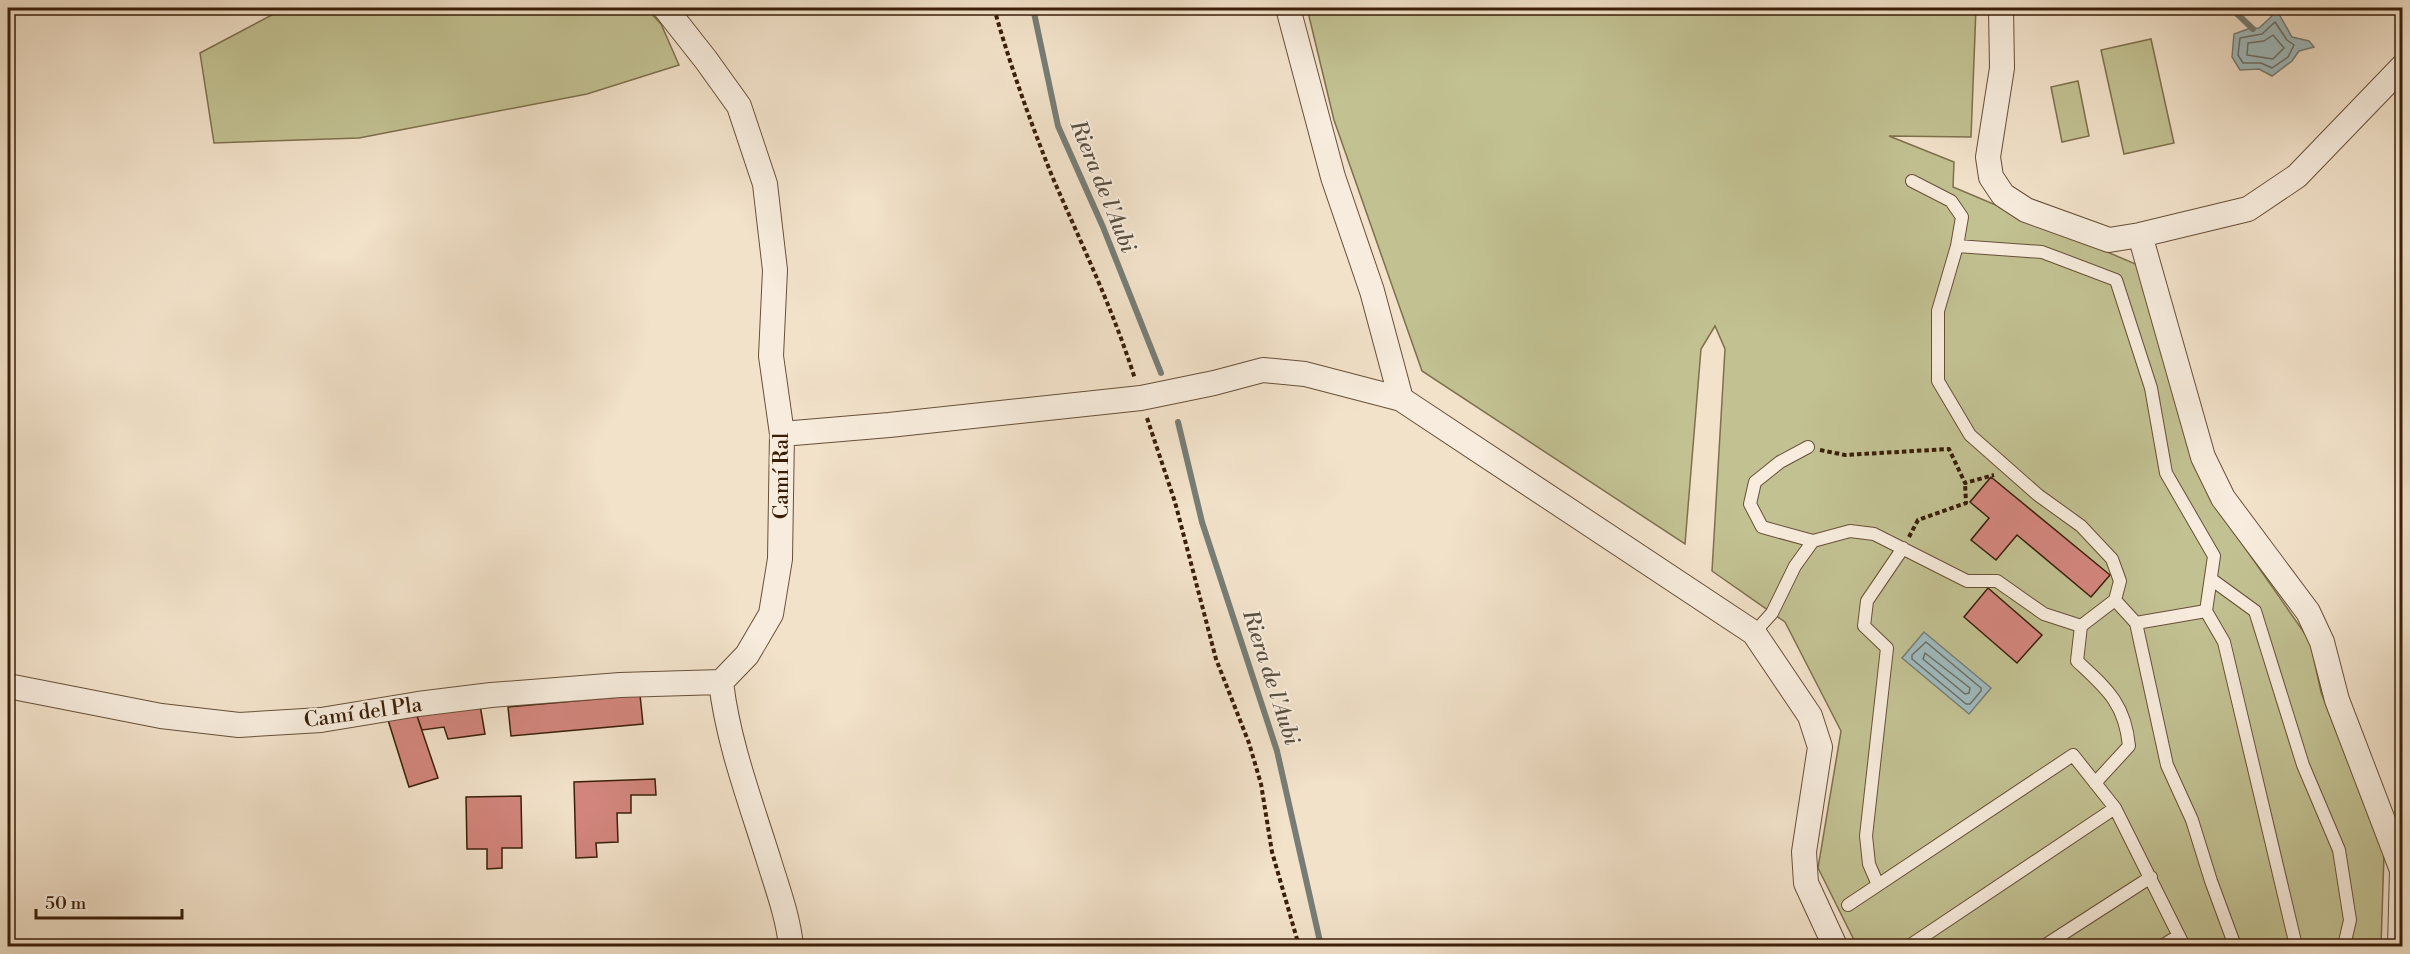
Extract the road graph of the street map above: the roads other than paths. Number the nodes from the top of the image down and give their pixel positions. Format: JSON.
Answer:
{"nodes":[{"id":1,"x":665,"y":8,"type":"edge"},
{"id":2,"x":1288,"y":8,"type":"edge"},
{"id":3,"x":2001,"y":8,"type":"edge"},
{"id":4,"x":2403,"y":67,"type":"edge"},
{"id":5,"x":1912,"y":181,"type":"dead end"},
{"id":6,"x":2140,"y":235,"type":"junction"},
{"id":7,"x":1957,"y":246,"type":"junction"},
{"id":8,"x":1401,"y":399,"type":"junction"},
{"id":9,"x":782,"y":434,"type":"junction"},
{"id":10,"x":1808,"y":447,"type":"road end"},
{"id":11,"x":1813,"y":541,"type":"junction"},
{"id":12,"x":1903,"y":548,"type":"junction"},
{"id":13,"x":2211,"y":579,"type":"junction"},
{"id":14,"x":2115,"y":600,"type":"junction"},
{"id":15,"x":2206,"y":611,"type":"junction"},
{"id":16,"x":2136,"y":623,"type":"junction"},
{"id":17,"x":2081,"y":626,"type":"junction"},
{"id":18,"x":1754,"y":633,"type":"junction"},
{"id":19,"x":722,"y":682,"type":"junction"},
{"id":20,"x":8,"y":686,"type":"edge"},
{"id":21,"x":2095,"y":783,"type":"junction"},
{"id":22,"x":2115,"y":808,"type":"junction"},
{"id":23,"x":2151,"y":877,"type":"junction"},
{"id":24,"x":1878,"y":885,"type":"junction"},
{"id":25,"x":1848,"y":905,"type":"dead end"},
{"id":26,"x":2181,"y":941,"type":"edge"},
{"id":27,"x":791,"y":946,"type":"edge"},
{"id":28,"x":1836,"y":946,"type":"edge"},
{"id":29,"x":1909,"y":946,"type":"edge"},
{"id":30,"x":2044,"y":946,"type":"edge"},
{"id":31,"x":2162,"y":946,"type":"edge"},
{"id":32,"x":2235,"y":946,"type":"edge"},
{"id":33,"x":2296,"y":946,"type":"edge"},
{"id":34,"x":2344,"y":946,"type":"edge"},
{"id":35,"x":2400,"y":946,"type":"edge"}],
"edges":[{"from":1,"to":9,"type":"street","name":"Camí Ral"},
{"from":2,"to":8,"type":"street"},
{"from":3,"to":6,"type":"street"},
{"from":4,"to":6,"type":"street"},
{"from":5,"to":7,"type":"lane"},
{"from":6,"to":35,"type":"street"},
{"from":7,"to":13,"type":"lane"},
{"from":7,"to":14,"type":"lane"},
{"from":8,"to":9,"type":"street"},
{"from":8,"to":18,"type":"street"},
{"from":9,"to":19,"type":"street","name":"Camí Ral"},
{"from":10,"to":11,"type":"lane"},
{"from":11,"to":12,"type":"lane"},
{"from":11,"to":18,"type":"lane"},
{"from":12,"to":17,"type":"lane"},
{"from":12,"to":24,"type":"lane"},
{"from":13,"to":15,"type":"lane"},
{"from":13,"to":34,"type":"lane"},
{"from":14,"to":16,"type":"lane"},
{"from":14,"to":17,"type":"lane"},
{"from":15,"to":16,"type":"lane"},
{"from":15,"to":33,"type":"lane"},
{"from":16,"to":32,"type":"lane"},
{"from":17,"to":21,"type":"lane"},
{"from":18,"to":28,"type":"street"},
{"from":19,"to":20,"type":"street","name":"Camí del Pla"},
{"from":19,"to":27,"type":"street"},
{"from":21,"to":22,"type":"lane"},
{"from":21,"to":24,"type":"lane"},
{"from":22,"to":23,"type":"lane"},
{"from":22,"to":29,"type":"lane"},
{"from":23,"to":26,"type":"lane"},
{"from":23,"to":30,"type":"lane"},
{"from":24,"to":25,"type":"lane"},
{"from":26,"to":31,"type":"lane"}]}
